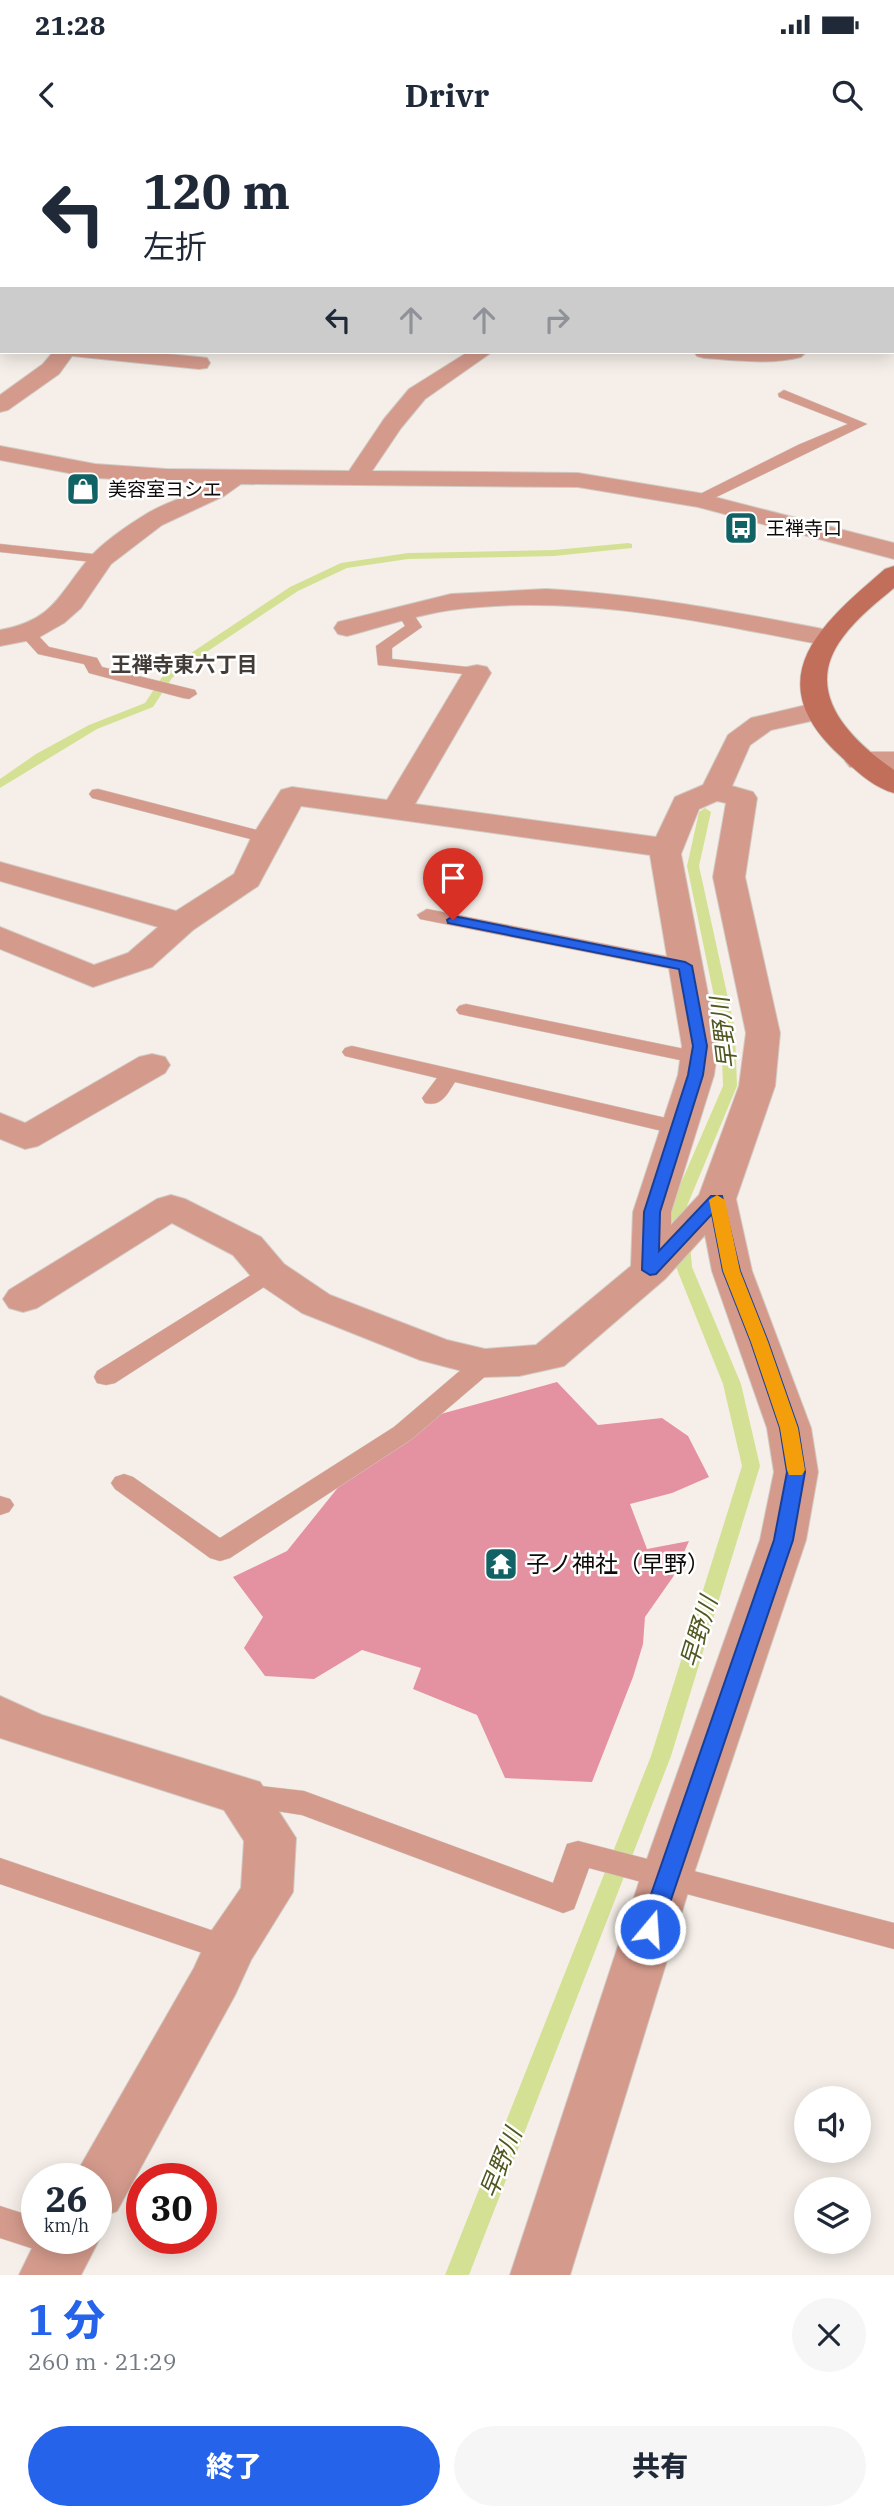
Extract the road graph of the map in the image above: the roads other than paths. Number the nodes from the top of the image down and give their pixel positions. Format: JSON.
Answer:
{"nodes":[{"id":1,"x":62,"y":354,"type":"edge"},
{"id":2,"x":127,"y":354,"type":"edge"},
{"id":3,"x":479,"y":354,"type":"edge"},
{"id":4,"x":151,"y":355,"type":"edge"},
{"id":5,"x":199,"y":363,"type":"dead end"},
{"id":6,"x":783,"y":394,"type":"dead end"},
{"id":7,"x":0,"y":405,"type":"edge"},
{"id":8,"x":0,"y":453,"type":"edge"},
{"id":9,"x":357,"y":476,"type":"junction"},
{"id":10,"x":235,"y":477,"type":"junction"},
{"id":11,"x":699,"y":500,"type":"junction"},
{"id":12,"x":0,"y":548,"type":"edge"},
{"id":13,"x":894,"y":551,"type":"edge"},
{"id":14,"x":102,"y":559,"type":"junction"},
{"id":15,"x":894,"y":575,"type":"edge"},
{"id":16,"x":405,"y":612,"type":"junction"},
{"id":17,"x":347,"y":628,"type":"dead end"},
{"id":18,"x":27,"y":633,"type":"junction"},
{"id":19,"x":0,"y":638,"type":"edge"},
{"id":20,"x":828,"y":638,"type":"junction"},
{"id":21,"x":477,"y":673,"type":"joint"},
{"id":22,"x":189,"y":694,"type":"dead end"},
{"id":23,"x":819,"y":711,"type":"junction"},
{"id":24,"x":860,"y":761,"type":"junction"},
{"id":25,"x":894,"y":761,"type":"edge"},
{"id":26,"x":894,"y":784,"type":"edge"},
{"id":27,"x":715,"y":791,"type":"junction"},
{"id":28,"x":98,"y":794,"type":"dead end"},
{"id":29,"x":397,"y":811,"type":"junction"},
{"id":30,"x":266,"y":838,"type":"junction"},
{"id":31,"x":667,"y":848,"type":"junction"},
{"id":32,"x":0,"y":871,"type":"edge"},
{"id":33,"x":428,"y":915,"type":"dead end"},
{"id":34,"x":181,"y":923,"type":"junction"},
{"id":35,"x":0,"y":937,"type":"edge"},
{"id":36,"x":685,"y":966,"type":"junction"},
{"id":37,"x":466,"y":1010,"type":"dead end"},
{"id":38,"x":352,"y":1052,"type":"dead end"},
{"id":39,"x":699,"y":1058,"type":"junction"},
{"id":40,"x":152,"y":1065,"type":"dead end"},
{"id":41,"x":450,"y":1075,"type":"junction"},
{"id":42,"x":433,"y":1098,"type":"dead end"},
{"id":43,"x":0,"y":1124,"type":"edge"},
{"id":44,"x":679,"y":1128,"type":"junction"},
{"id":45,"x":708,"y":1210,"type":"junction"},
{"id":46,"x":654,"y":1265,"type":"junction"},
{"id":47,"x":270,"y":1273,"type":"junction"},
{"id":48,"x":23,"y":1299,"type":"dead end"},
{"id":49,"x":485,"y":1363,"type":"junction"},
{"id":50,"x":106,"y":1377,"type":"dead end"},
{"id":51,"x":124,"y":1483,"type":"dead end"},
{"id":52,"x":0,"y":1715,"type":"edge"},
{"id":53,"x":242,"y":1796,"type":"junction"},
{"id":54,"x":0,"y":1871,"type":"edge"},
{"id":55,"x":660,"y":1874,"type":"junction"},
{"id":56,"x":894,"y":1936,"type":"edge"},
{"id":57,"x":229,"y":1949,"type":"junction"},
{"id":58,"x":112,"y":2164,"type":"edge"},
{"id":59,"x":0,"y":2222,"type":"edge"},
{"id":60,"x":21,"y":2231,"type":"edge"},
{"id":61,"x":540,"y":2275,"type":"edge"}],
"edges":[{"from":1,"to":7,"type":"street"},
{"from":2,"to":4,"type":"street"},
{"from":3,"to":9,"type":"street"},
{"from":4,"to":5,"type":"street"},
{"from":6,"to":11,"type":"lane"},
{"from":8,"to":10,"type":"street"},
{"from":9,"to":10,"type":"street"},
{"from":9,"to":11,"type":"street"},
{"from":10,"to":14,"type":"street"},
{"from":11,"to":13,"type":"street"},
{"from":12,"to":14,"type":"lane"},
{"from":14,"to":18,"type":"street"},
{"from":15,"to":20,"type":"street"},
{"from":16,"to":17,"type":"street"},
{"from":16,"to":20,"type":"street"},
{"from":16,"to":21,"type":"lane"},
{"from":18,"to":19,"type":"street"},
{"from":18,"to":22,"type":"lane"},
{"from":20,"to":23,"type":"street"},
{"from":21,"to":29,"type":"street"},
{"from":23,"to":24,"type":"street"},
{"from":23,"to":27,"type":"street"},
{"from":24,"to":25,"type":"street"},
{"from":24,"to":26,"type":"street"},
{"from":27,"to":31,"type":"street"},
{"from":27,"to":45,"type":"street"},
{"from":28,"to":30,"type":"lane"},
{"from":29,"to":30,"type":"street"},
{"from":29,"to":31,"type":"street"},
{"from":30,"to":34,"type":"street"},
{"from":31,"to":36,"type":"street"},
{"from":32,"to":34,"type":"street"},
{"from":33,"to":36,"type":"lane"},
{"from":34,"to":35,"type":"street"},
{"from":36,"to":39,"type":"street"},
{"from":37,"to":39,"type":"lane"},
{"from":38,"to":41,"type":"lane"},
{"from":39,"to":44,"type":"street"},
{"from":40,"to":43,"type":"street"},
{"from":41,"to":42,"type":"lane"},
{"from":41,"to":44,"type":"lane"},
{"from":44,"to":46,"type":"street"},
{"from":45,"to":46,"type":"street"},
{"from":45,"to":55,"type":"street"},
{"from":46,"to":49,"type":"street"},
{"from":47,"to":48,"type":"street"},
{"from":47,"to":49,"type":"street"},
{"from":47,"to":50,"type":"lane"},
{"from":49,"to":51,"type":"lane"},
{"from":52,"to":53,"type":"street"},
{"from":53,"to":55,"type":"lane"},
{"from":53,"to":57,"type":"street"},
{"from":54,"to":57,"type":"lane"},
{"from":55,"to":56,"type":"lane"},
{"from":55,"to":61,"type":"street"},
{"from":57,"to":58,"type":"street"},
{"from":59,"to":60,"type":"lane"}]}
